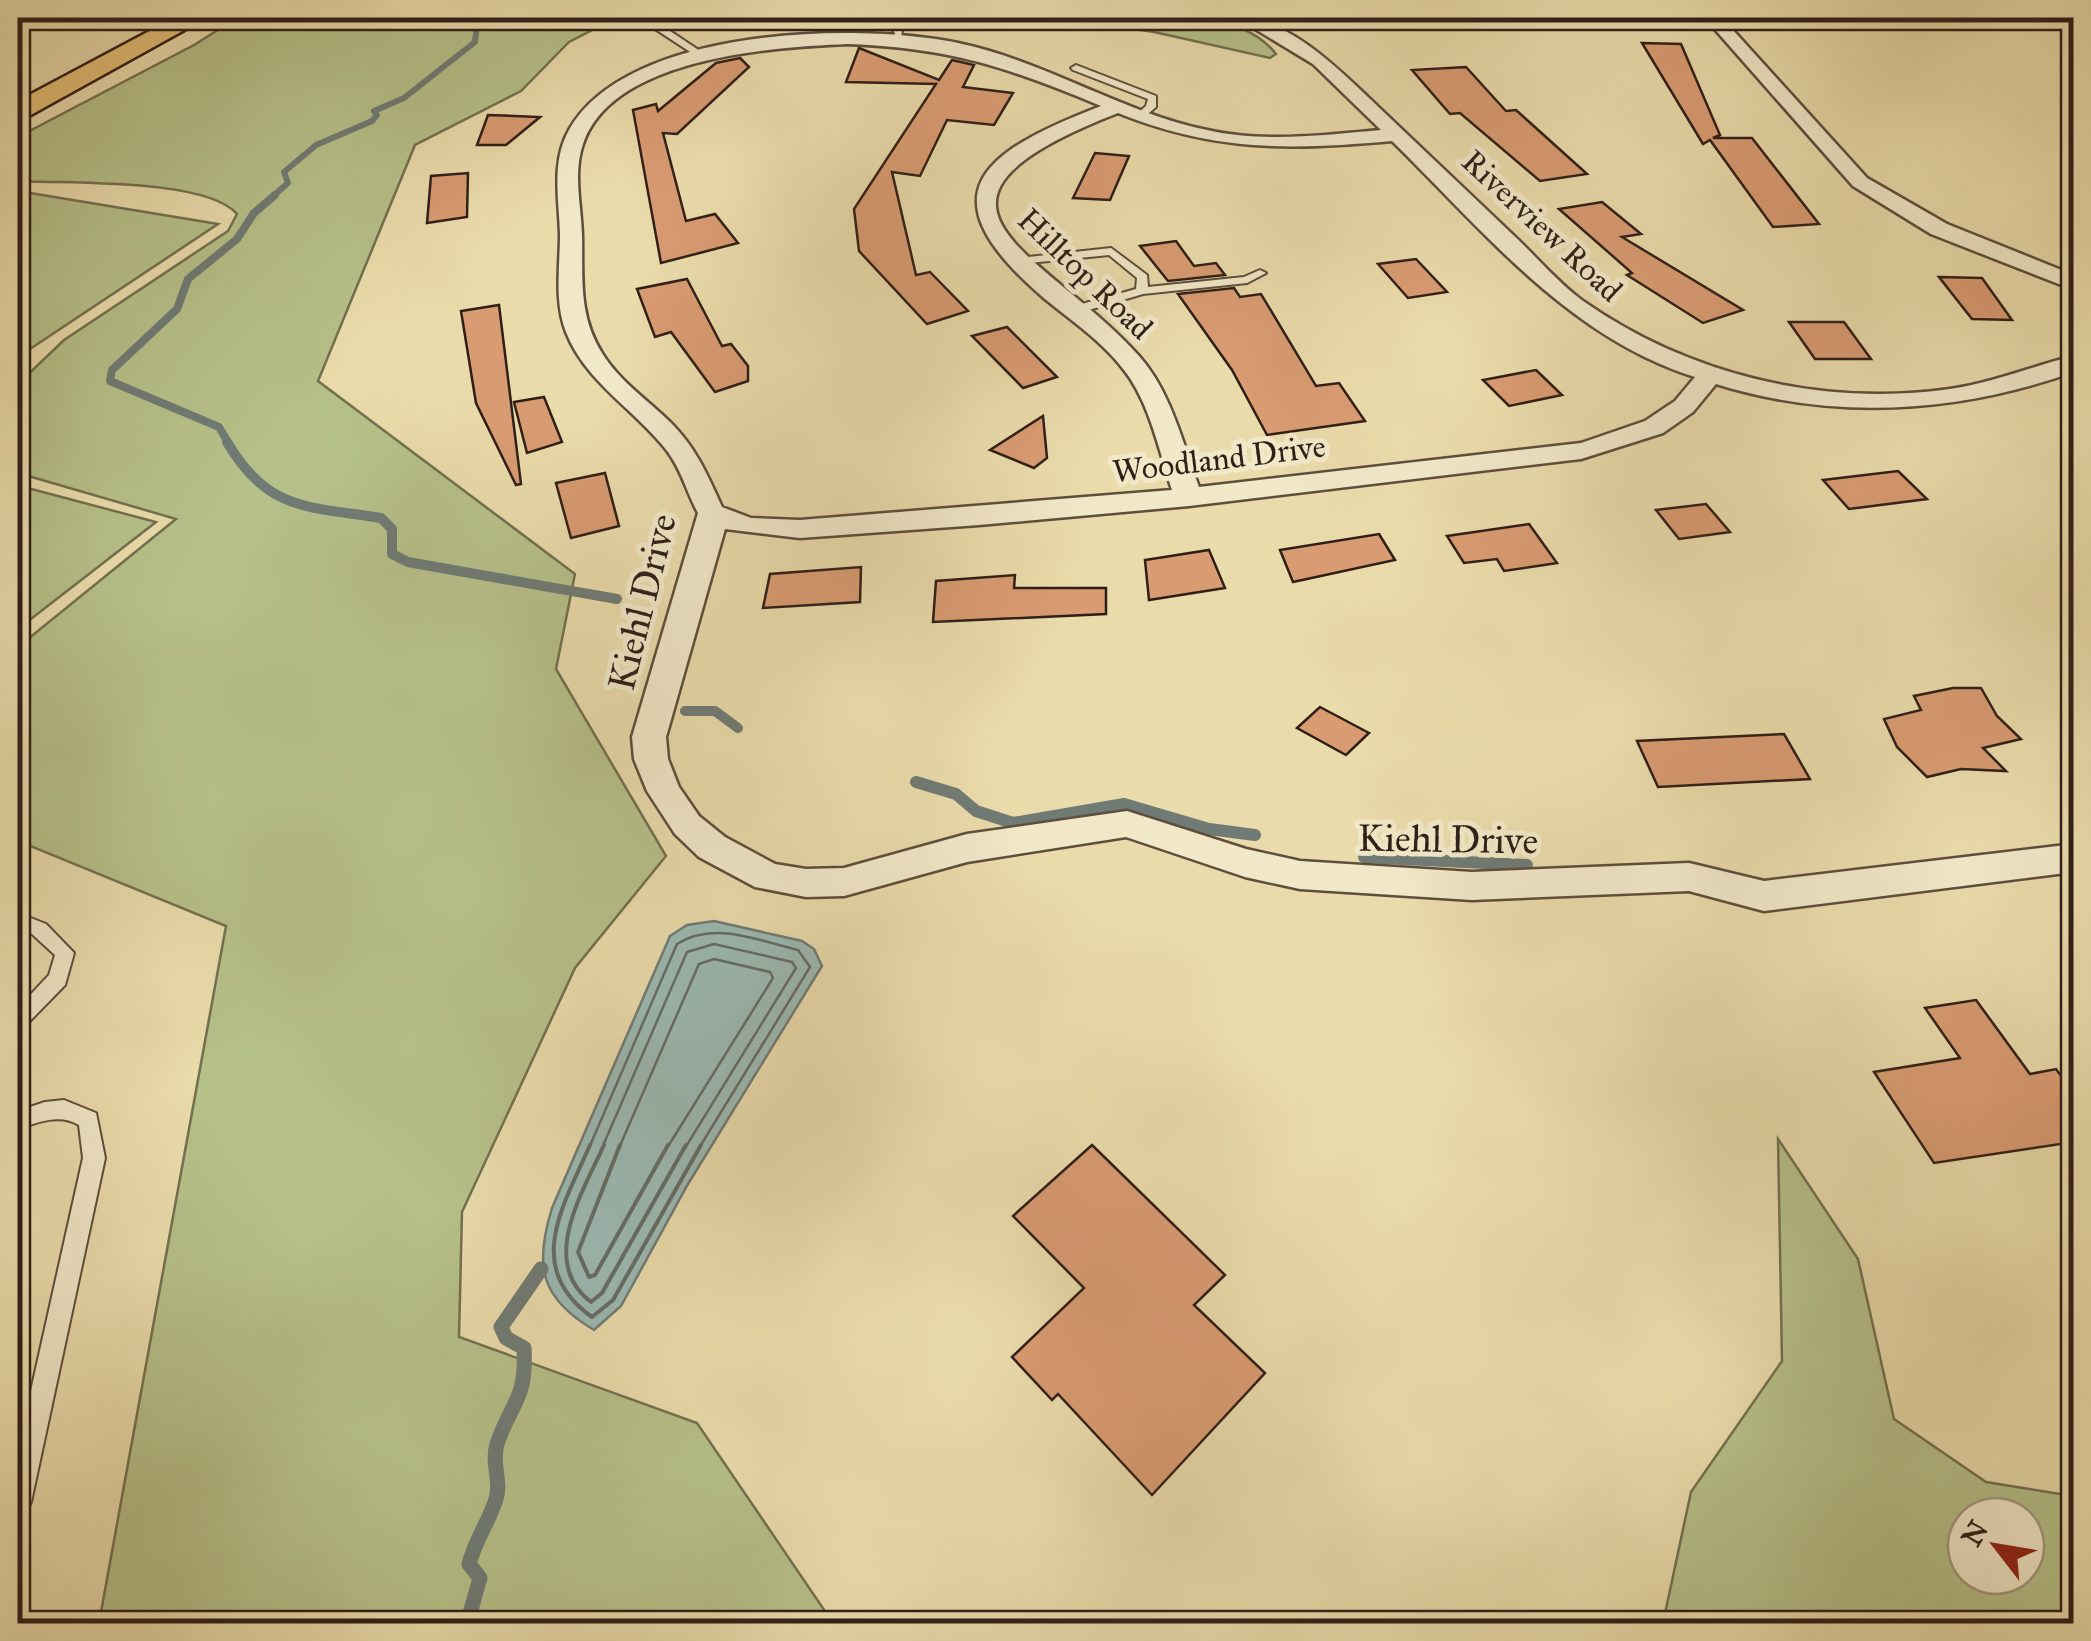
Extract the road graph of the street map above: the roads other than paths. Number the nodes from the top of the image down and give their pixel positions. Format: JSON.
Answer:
{"nodes":[{"id":1,"x":193,"y":18,"type":"edge"},
{"id":2,"x":1245,"y":18,"type":"edge"},
{"id":3,"x":1713,"y":18,"type":"edge"},
{"id":4,"x":649,"y":22,"type":"dead end"},
{"id":5,"x":891,"y":28,"type":"edge"},
{"id":6,"x":704,"y":57,"type":"junction"},
{"id":7,"x":1076,"y":68,"type":"dead end"},
{"id":8,"x":1130,"y":111,"type":"junction"},
{"id":9,"x":18,"y":114,"type":"edge"},
{"id":10,"x":1398,"y":135,"type":"junction"},
{"id":11,"x":1019,"y":261,"type":"junction"},
{"id":12,"x":1260,"y":273,"type":"dead end"},
{"id":13,"x":2074,"y":282,"type":"edge"},
{"id":14,"x":1142,"y":291,"type":"junction"},
{"id":15,"x":1075,"y":310,"type":"junction"},
{"id":16,"x":2074,"y":363,"type":"edge"},
{"id":17,"x":1708,"y":376,"type":"junction"},
{"id":18,"x":1189,"y":498,"type":"junction"},
{"id":19,"x":712,"y":513,"type":"junction"},
{"id":20,"x":2074,"y":858,"type":"edge"},
{"id":21,"x":18,"y":920,"type":"edge"},
{"id":22,"x":18,"y":1020,"type":"edge"},
{"id":23,"x":18,"y":1120,"type":"edge"},
{"id":24,"x":18,"y":1502,"type":"edge"}],
"edges":[{"from":1,"to":9,"type":"main road"},
{"from":2,"to":10,"type":"street","name":"Riverview Road"},
{"from":3,"to":13,"type":"street"},
{"from":4,"to":6,"type":"lane"},
{"from":5,"to":6,"type":"street","name":"Kiehl Drive"},
{"from":5,"to":8,"type":"street","name":"Kiehl Drive"},
{"from":6,"to":19,"type":"street","name":"Kiehl Drive"},
{"from":7,"to":8,"type":"lane"},
{"from":8,"to":10,"type":"street","name":"Kiehl Drive"},
{"from":8,"to":11,"type":"street","name":"Hilltop Road"},
{"from":10,"to":17,"type":"street","name":"Riverview Road"},
{"from":11,"to":14,"type":"lane"},
{"from":11,"to":15,"type":"street","name":"Hilltop Road"},
{"from":12,"to":14,"type":"lane"},
{"from":14,"to":15,"type":"lane"},
{"from":15,"to":18,"type":"street","name":"Hilltop Road"},
{"from":16,"to":17,"type":"street","name":"Riverview Road"},
{"from":17,"to":18,"type":"street","name":"Woodland Drive"},
{"from":18,"to":19,"type":"street","name":"Woodland Drive"},
{"from":19,"to":20,"type":"street","name":"Kiehl Drive"},
{"from":21,"to":22,"type":"lane"},
{"from":23,"to":24,"type":"lane"}]}
